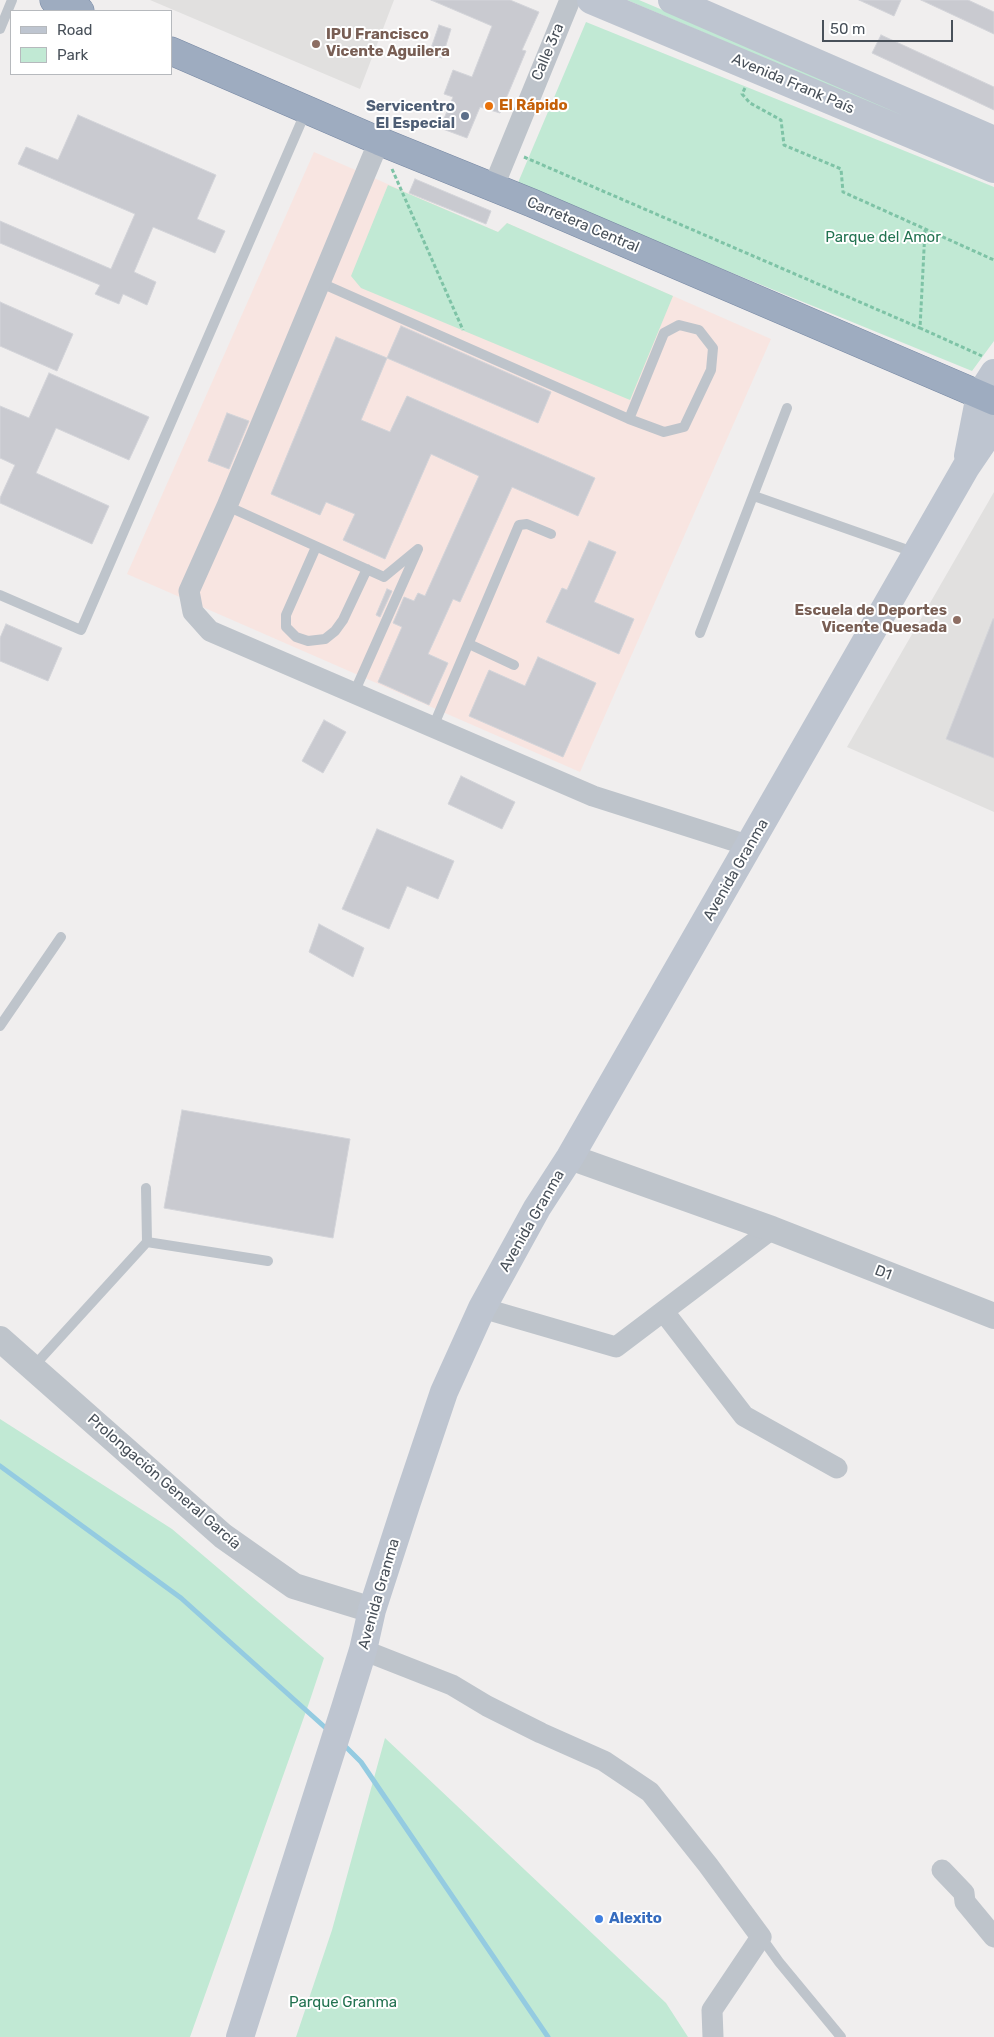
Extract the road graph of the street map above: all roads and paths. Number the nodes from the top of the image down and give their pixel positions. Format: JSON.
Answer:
{"nodes":[{"id":1,"x":12,"y":0,"type":"edge"},
{"id":2,"x":54,"y":0,"type":"edge"},
{"id":3,"x":570,"y":0,"type":"edge"},
{"id":4,"x":591,"y":0,"type":"edge"},
{"id":5,"x":672,"y":0,"type":"edge"},
{"id":6,"x":78,"y":10,"type":"edge"},
{"id":7,"x":0,"y":28,"type":"edge"},
{"id":8,"x":172,"y":51,"type":"edge"},
{"id":9,"x":752,"y":66,"type":"junction"},
{"id":10,"x":306,"y":109,"type":"junction"},
{"id":11,"x":994,"y":140,"type":"edge"},
{"id":12,"x":379,"y":141,"type":"junction"},
{"id":13,"x":507,"y":150,"type":"junction"},
{"id":14,"x":994,"y":169,"type":"edge"},
{"id":15,"x":493,"y":188,"type":"junction"},
{"id":16,"x":925,"y":230,"type":"junction"},
{"id":17,"x":994,"y":260,"type":"edge"},
{"id":18,"x":321,"y":283,"type":"junction"},
{"id":19,"x":920,"y":328,"type":"junction"},
{"id":20,"x":471,"y":349,"type":"junction"},
{"id":21,"x":989,"y":382,"type":"edge"},
{"id":22,"x":787,"y":408,"type":"dead end"},
{"id":23,"x":629,"y":419,"type":"junction"},
{"id":24,"x":994,"y":426,"type":"edge"},
{"id":25,"x":966,"y":467,"type":"junction"},
{"id":26,"x":754,"y":496,"type":"junction"},
{"id":27,"x":227,"y":506,"type":"junction"},
{"id":28,"x":550,"y":534,"type":"dead end"},
{"id":29,"x":316,"y":547,"type":"junction"},
{"id":30,"x":916,"y":554,"type":"junction"},
{"id":31,"x":367,"y":569,"type":"junction"},
{"id":32,"x":0,"y":595,"type":"edge"},
{"id":33,"x":700,"y":633,"type":"dead end"},
{"id":34,"x":468,"y":644,"type":"junction"},
{"id":35,"x":514,"y":665,"type":"dead end"},
{"id":36,"x":354,"y":693,"type":"junction"},
{"id":37,"x":433,"y":727,"type":"junction"},
{"id":38,"x":750,"y":846,"type":"junction"},
{"id":39,"x":61,"y":937,"type":"dead end"},
{"id":40,"x":0,"y":1026,"type":"edge"},
{"id":41,"x":570,"y":1157,"type":"junction"},
{"id":42,"x":146,"y":1188,"type":"dead end"},
{"id":43,"x":772,"y":1229,"type":"junction"},
{"id":44,"x":147,"y":1242,"type":"junction"},
{"id":45,"x":268,"y":1261,"type":"dead end"},
{"id":46,"x":482,"y":1308,"type":"junction"},
{"id":47,"x":664,"y":1312,"type":"junction"},
{"id":48,"x":994,"y":1316,"type":"edge"},
{"id":49,"x":0,"y":1339,"type":"edge"},
{"id":50,"x":32,"y":1368,"type":"junction"},
{"id":51,"x":837,"y":1468,"type":"dead end"},
{"id":52,"x":372,"y":1610,"type":"junction"},
{"id":53,"x":363,"y":1650,"type":"junction"},
{"id":54,"x":942,"y":1870,"type":"dead end"},
{"id":55,"x":761,"y":1937,"type":"junction"},
{"id":56,"x":994,"y":1937,"type":"edge"},
{"id":57,"x":240,"y":2037,"type":"edge"},
{"id":58,"x":713,"y":2037,"type":"edge"},
{"id":59,"x":841,"y":2037,"type":"edge"}],
"edges":[{"from":1,"to":7,"type":"lane"},
{"from":2,"to":6,"type":"highway"},
{"from":3,"to":13,"type":"street","name":"Calle 3ra"},
{"from":4,"to":9,"type":"main road","name":"Avenida Frank País"},
{"from":5,"to":11,"type":"main road","name":"Avenida Frank País"},
{"from":8,"to":10,"type":"highway","name":"Carretera Central"},
{"from":9,"to":14,"type":"main road","name":"Avenida Frank País"},
{"from":9,"to":16,"type":"path"},
{"from":10,"to":12,"type":"highway","name":"Carretera Central"},
{"from":10,"to":32,"type":"lane"},
{"from":12,"to":15,"type":"highway","name":"Carretera Central"},
{"from":12,"to":18,"type":"street"},
{"from":12,"to":20,"type":"path"},
{"from":13,"to":15,"type":"street","name":"Calle 3ra"},
{"from":13,"to":19,"type":"path"},
{"from":15,"to":21,"type":"highway","name":"Carretera Central"},
{"from":16,"to":17,"type":"path"},
{"from":16,"to":19,"type":"path"},
{"from":18,"to":20,"type":"lane"},
{"from":18,"to":27,"type":"street"},
{"from":19,"to":21,"type":"path"},
{"from":20,"to":23,"type":"lane"},
{"from":21,"to":25,"type":"main road","name":"Avenida Granma"},
{"from":22,"to":26,"type":"lane"},
{"from":23,"to":23,"type":"lane"},
{"from":24,"to":25,"type":"main road","name":"Avenida Granma"},
{"from":25,"to":30,"type":"main road","name":"Avenida Granma"},
{"from":26,"to":30,"type":"lane"},
{"from":26,"to":33,"type":"lane"},
{"from":27,"to":29,"type":"lane"},
{"from":27,"to":36,"type":"street"},
{"from":28,"to":34,"type":"lane"},
{"from":29,"to":31,"type":"lane"},
{"from":29,"to":31,"type":"lane"},
{"from":30,"to":38,"type":"main road","name":"Avenida Granma"},
{"from":31,"to":36,"type":"lane"},
{"from":34,"to":35,"type":"lane"},
{"from":34,"to":37,"type":"lane"},
{"from":36,"to":37,"type":"street"},
{"from":37,"to":38,"type":"street"},
{"from":38,"to":41,"type":"main road","name":"Avenida Granma"},
{"from":39,"to":40,"type":"lane"},
{"from":41,"to":43,"type":"street","name":"D1"},
{"from":41,"to":46,"type":"main road","name":"Avenida Granma"},
{"from":42,"to":44,"type":"lane"},
{"from":43,"to":47,"type":"street"},
{"from":43,"to":48,"type":"street","name":"D1"},
{"from":44,"to":45,"type":"lane"},
{"from":44,"to":50,"type":"lane"},
{"from":46,"to":47,"type":"street"},
{"from":46,"to":52,"type":"main road","name":"Avenida Granma"},
{"from":47,"to":51,"type":"street"},
{"from":49,"to":50,"type":"street","name":"Prolongación General García"},
{"from":50,"to":52,"type":"street","name":"Prolongación General García"},
{"from":52,"to":53,"type":"main road","name":"Avenida Granma"},
{"from":53,"to":55,"type":"street"},
{"from":53,"to":57,"type":"main road","name":"Avenida Granma"},
{"from":54,"to":56,"type":"street"},
{"from":55,"to":58,"type":"street"},
{"from":55,"to":59,"type":"lane"}]}
